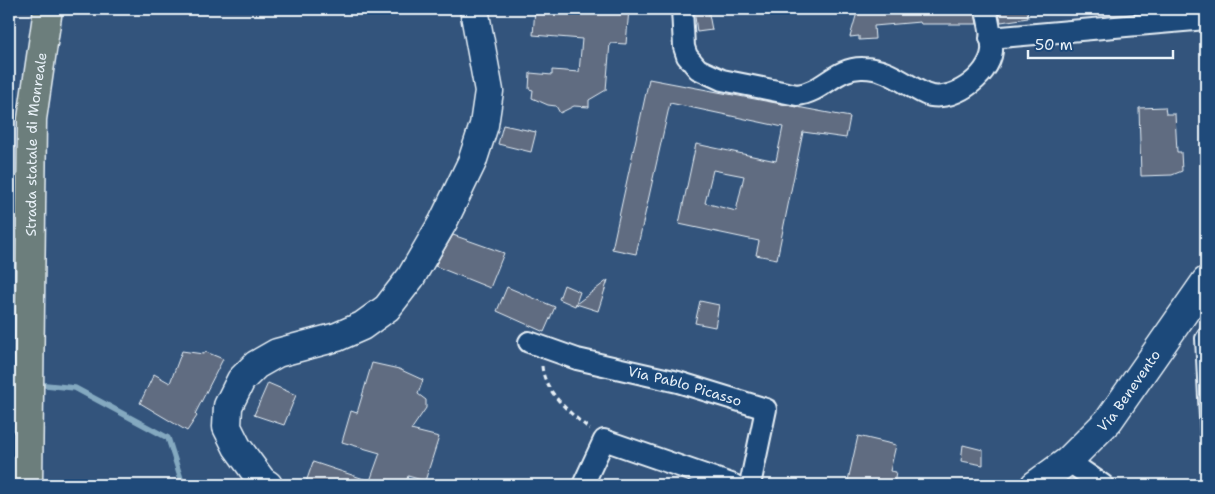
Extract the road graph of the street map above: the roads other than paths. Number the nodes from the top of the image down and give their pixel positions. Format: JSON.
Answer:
{"nodes":[{"id":1,"x":48,"y":9,"type":"edge"},
{"id":2,"x":682,"y":9,"type":"edge"},
{"id":3,"x":986,"y":9,"type":"edge"},
{"id":4,"x":474,"y":13,"type":"edge"},
{"id":5,"x":1164,"y":16,"type":"edge"},
{"id":6,"x":1206,"y":20,"type":"edge"},
{"id":7,"x":990,"y":38,"type":"junction"},
{"id":8,"x":1206,"y":281,"type":"edge"},
{"id":9,"x":1206,"y":330,"type":"edge"},
{"id":10,"x":536,"y":345,"type":"road end"},
{"id":11,"x":1206,"y":438,"type":"edge"},
{"id":12,"x":1068,"y":461,"type":"junction"},
{"id":13,"x":28,"y":485,"type":"edge"},
{"id":14,"x":268,"y":485,"type":"edge"},
{"id":15,"x":583,"y":485,"type":"edge"},
{"id":16,"x":734,"y":485,"type":"edge"},
{"id":17,"x":750,"y":485,"type":"edge"},
{"id":18,"x":1036,"y":485,"type":"edge"},
{"id":19,"x":1103,"y":485,"type":"edge"}],
"edges":[{"from":1,"to":13,"type":"main road","name":"Strada statale di Monreale"},
{"from":2,"to":7,"type":"street"},
{"from":3,"to":7,"type":"street"},
{"from":4,"to":14,"type":"main road"},
{"from":5,"to":6,"type":"street"},
{"from":5,"to":7,"type":"street"},
{"from":8,"to":12,"type":"main road","name":"Via Benevento"},
{"from":9,"to":11,"type":"lane"},
{"from":10,"to":17,"type":"street","name":"Via Pablo Picasso"},
{"from":12,"to":18,"type":"main road","name":"Via Benevento"},
{"from":12,"to":19,"type":"street"},
{"from":15,"to":16,"type":"street"}]}
